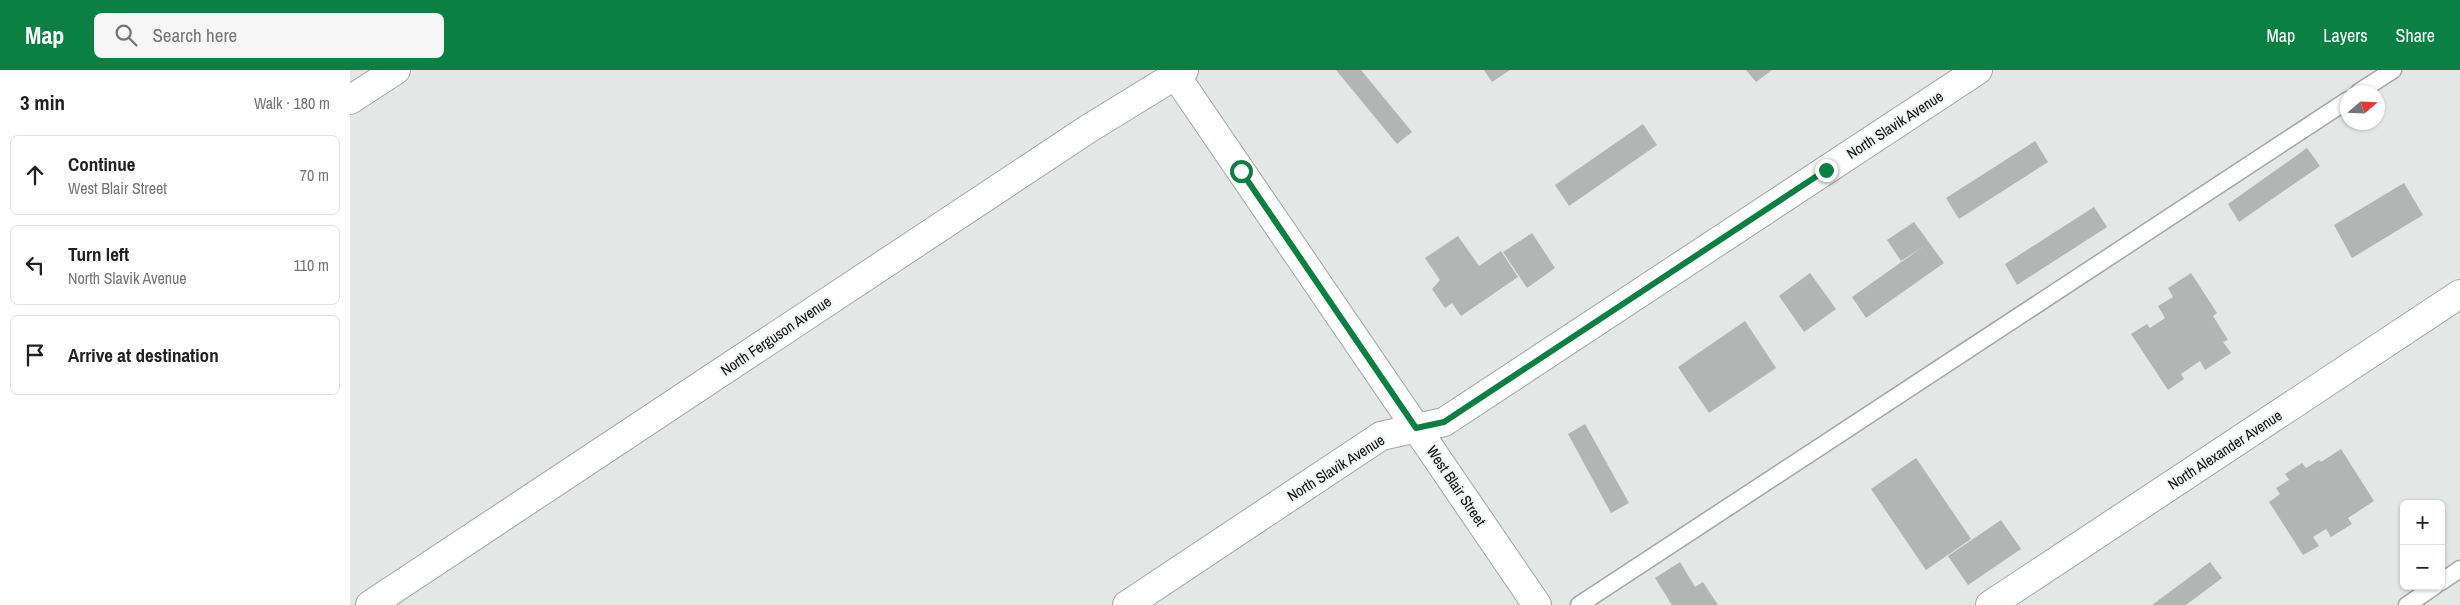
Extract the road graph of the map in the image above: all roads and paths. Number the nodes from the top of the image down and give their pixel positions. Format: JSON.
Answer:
{"nodes":[{"id":1,"x":396,"y":70,"type":"edge"},
{"id":2,"x":1978,"y":70,"type":"edge"},
{"id":3,"x":2393,"y":70,"type":"edge"},
{"id":4,"x":1177,"y":72,"type":"edge"},
{"id":5,"x":2370,"y":85,"type":"edge"},
{"id":6,"x":350,"y":100,"type":"edge"},
{"id":7,"x":2340,"y":105,"type":"edge"},
{"id":8,"x":2460,"y":294,"type":"edge"},
{"id":9,"x":1416,"y":428,"type":"junction"},
{"id":10,"x":2460,"y":569,"type":"edge"},
{"id":11,"x":2445,"y":579,"type":"edge"},
{"id":12,"x":2429,"y":590,"type":"edge"},
{"id":13,"x":370,"y":605,"type":"edge"},
{"id":14,"x":1127,"y":605,"type":"edge"},
{"id":15,"x":1537,"y":605,"type":"edge"},
{"id":16,"x":1579,"y":605,"type":"edge"},
{"id":17,"x":1990,"y":605,"type":"edge"},
{"id":18,"x":2407,"y":605,"type":"edge"}],
"edges":[{"from":1,"to":6,"type":"street"},
{"from":2,"to":9,"type":"street","name":"North Slavik Avenue"},
{"from":3,"to":5,"type":"lane"},
{"from":4,"to":9,"type":"street","name":"West Blair Street"},
{"from":4,"to":13,"type":"street","name":"North Ferguson Avenue"},
{"from":7,"to":16,"type":"lane"},
{"from":8,"to":17,"type":"street","name":"North Alexander Avenue"},
{"from":9,"to":14,"type":"street","name":"North Slavik Avenue"},
{"from":9,"to":15,"type":"street","name":"West Blair Street"},
{"from":10,"to":11,"type":"lane"},
{"from":12,"to":18,"type":"lane"}]}
